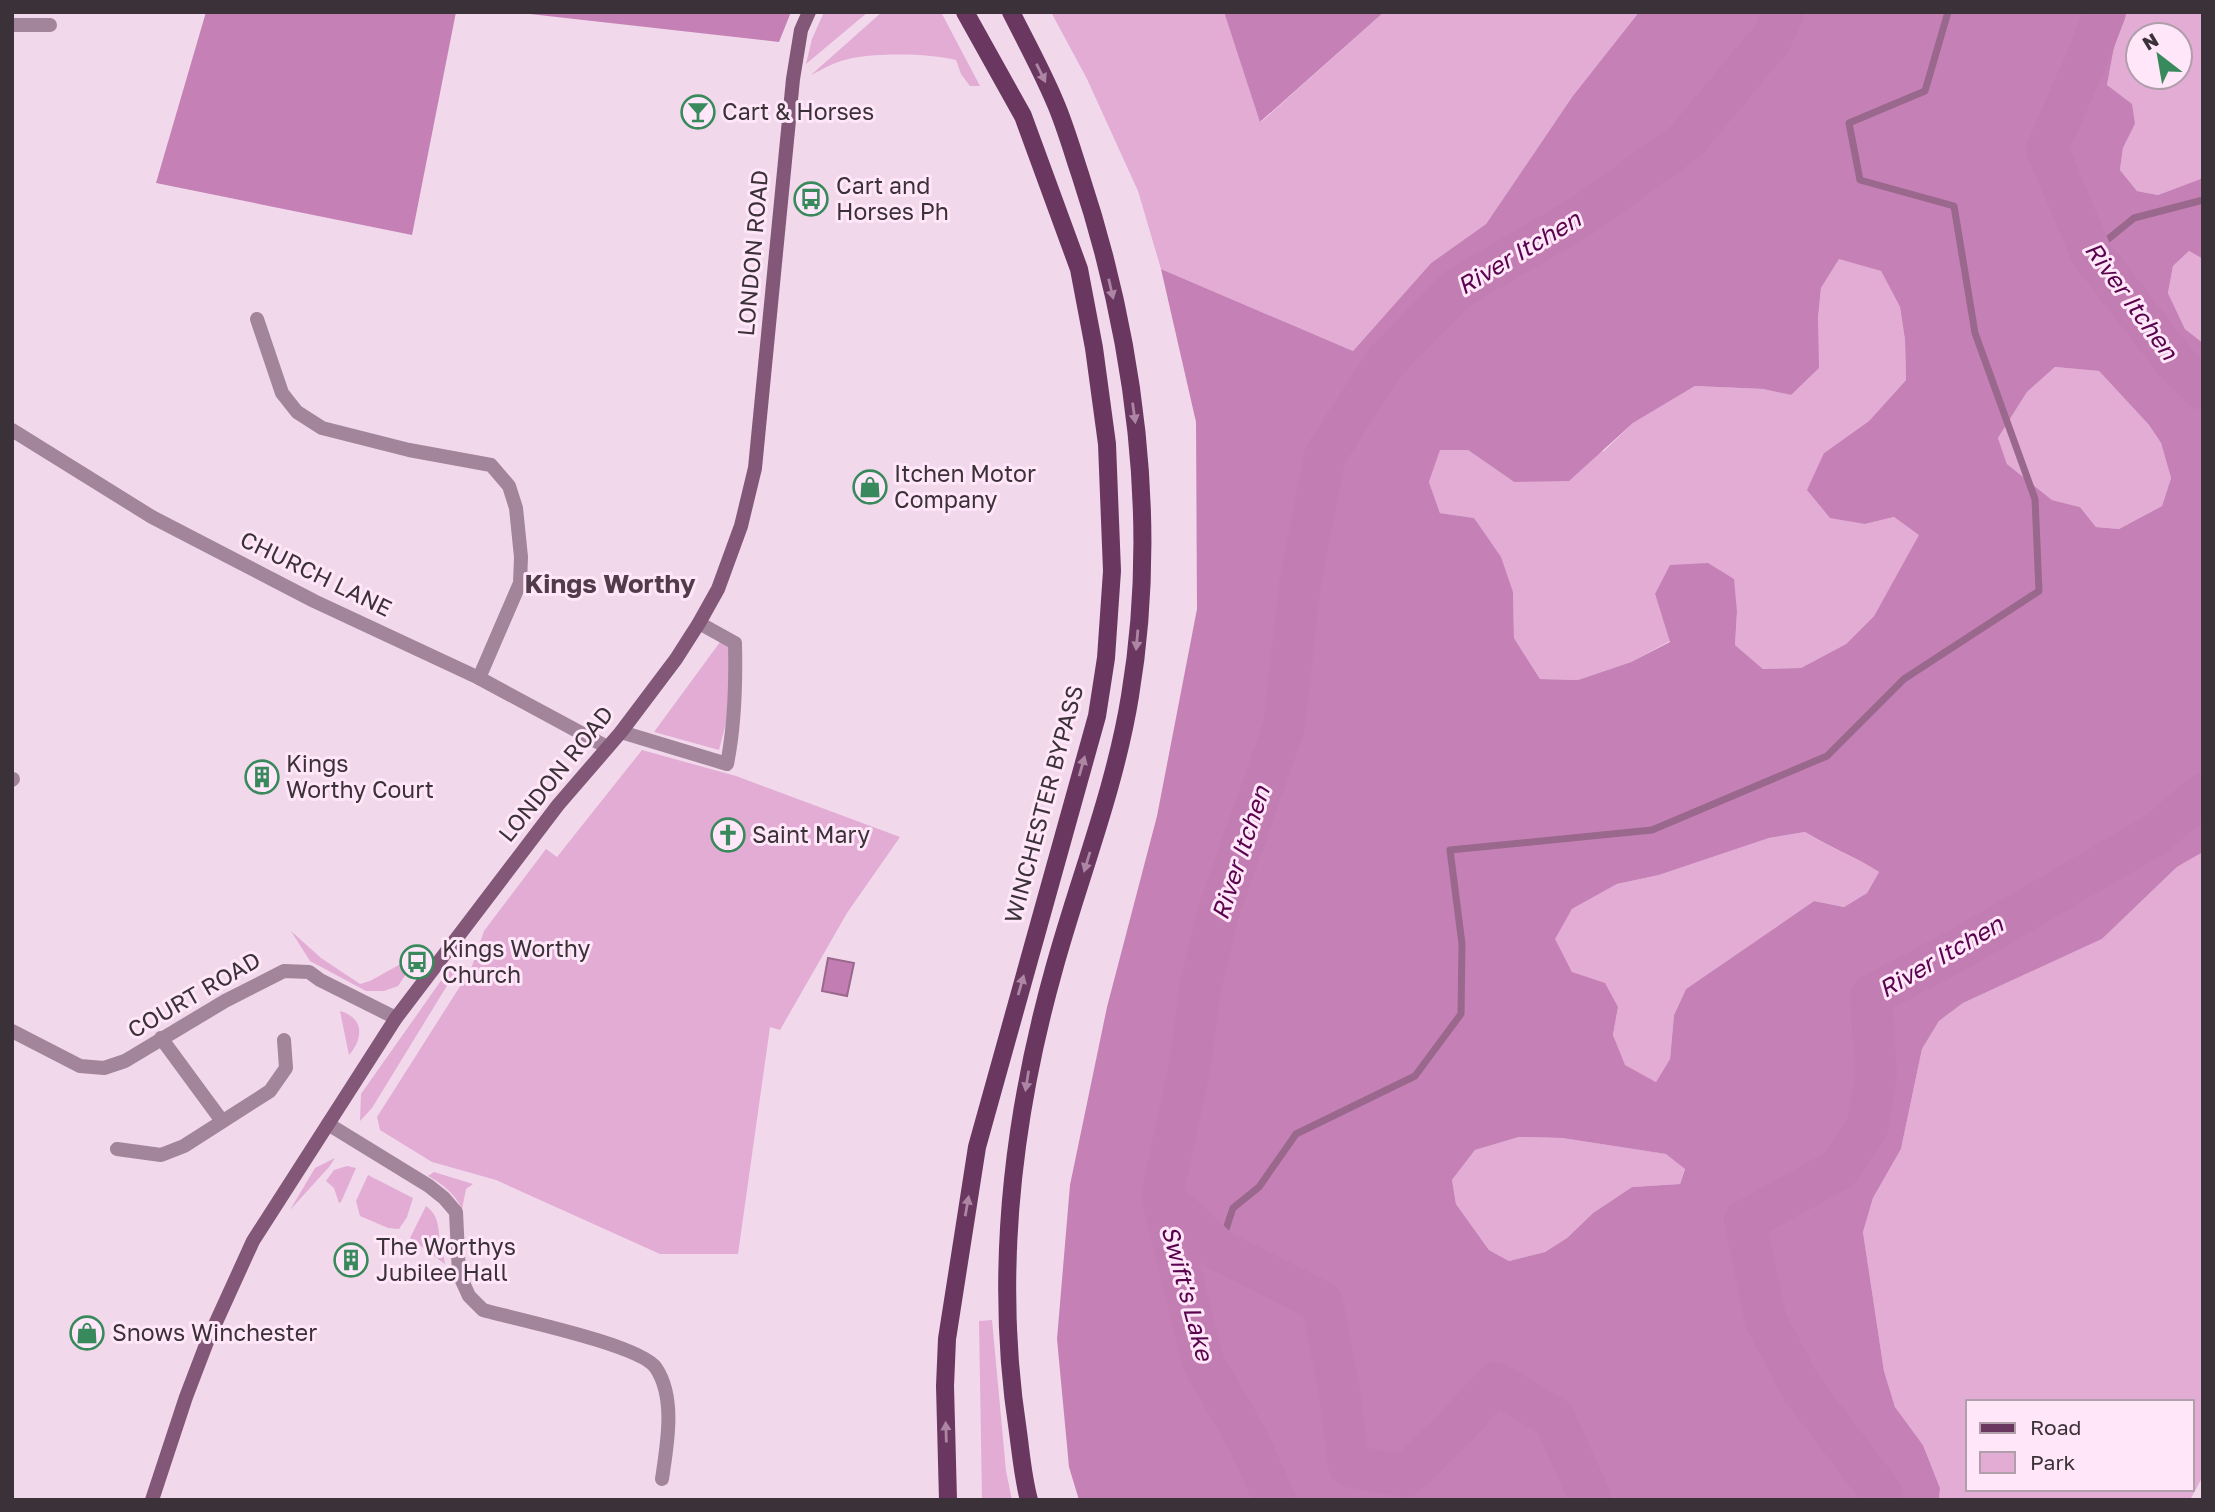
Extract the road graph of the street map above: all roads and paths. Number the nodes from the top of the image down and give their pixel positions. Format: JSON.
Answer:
{"nodes":[{"id":1,"x":809,"y":12,"type":"edge"},
{"id":2,"x":965,"y":12,"type":"edge"},
{"id":3,"x":1011,"y":12,"type":"edge"},
{"id":4,"x":12,"y":25,"type":"edge"},
{"id":5,"x":50,"y":25,"type":"dead end"},
{"id":6,"x":257,"y":319,"type":"dead end"},
{"id":7,"x":12,"y":430,"type":"edge"},
{"id":8,"x":699,"y":623,"type":"junction"},
{"id":9,"x":479,"y":678,"type":"junction"},
{"id":10,"x":621,"y":732,"type":"junction"},
{"id":11,"x":607,"y":747,"type":"junction"},
{"id":12,"x":396,"y":1018,"type":"junction"},
{"id":13,"x":12,"y":1031,"type":"edge"},
{"id":14,"x":161,"y":1038,"type":"junction"},
{"id":15,"x":284,"y":1040,"type":"dead end"},
{"id":16,"x":222,"y":1121,"type":"junction"},
{"id":17,"x":328,"y":1124,"type":"junction"},
{"id":18,"x":117,"y":1149,"type":"dead end"},
{"id":19,"x":662,"y":1479,"type":"dead end"},
{"id":20,"x":152,"y":1500,"type":"edge"},
{"id":21,"x":948,"y":1500,"type":"edge"},
{"id":22,"x":1029,"y":1500,"type":"edge"}],
"edges":[{"from":1,"to":8,"type":"main road","name":"LONDON ROAD"},
{"from":21,"to":2,"type":"main road","name":"WINCHESTER BYPASS","one_way":true},
{"from":3,"to":22,"type":"main road","one_way":true},
{"from":4,"to":5,"type":"street"},
{"from":6,"to":9,"type":"street"},
{"from":7,"to":9,"type":"street","name":"CHURCH LANE"},
{"from":8,"to":10,"type":"main road","name":"LONDON ROAD"},
{"from":8,"to":10,"type":"street"},
{"from":9,"to":11,"type":"street","name":"CHURCH LANE"},
{"from":10,"to":11,"type":"main road","name":"LONDON ROAD"},
{"from":11,"to":12,"type":"main road","name":"LONDON ROAD"},
{"from":12,"to":14,"type":"street","name":"COURT ROAD"},
{"from":12,"to":17,"type":"main road","name":"LONDON ROAD"},
{"from":13,"to":14,"type":"street","name":"COURT ROAD"},
{"from":14,"to":16,"type":"street"},
{"from":15,"to":16,"type":"street"},
{"from":16,"to":18,"type":"street"},
{"from":17,"to":19,"type":"street"},
{"from":17,"to":20,"type":"main road","name":"LONDON ROAD"}]}
